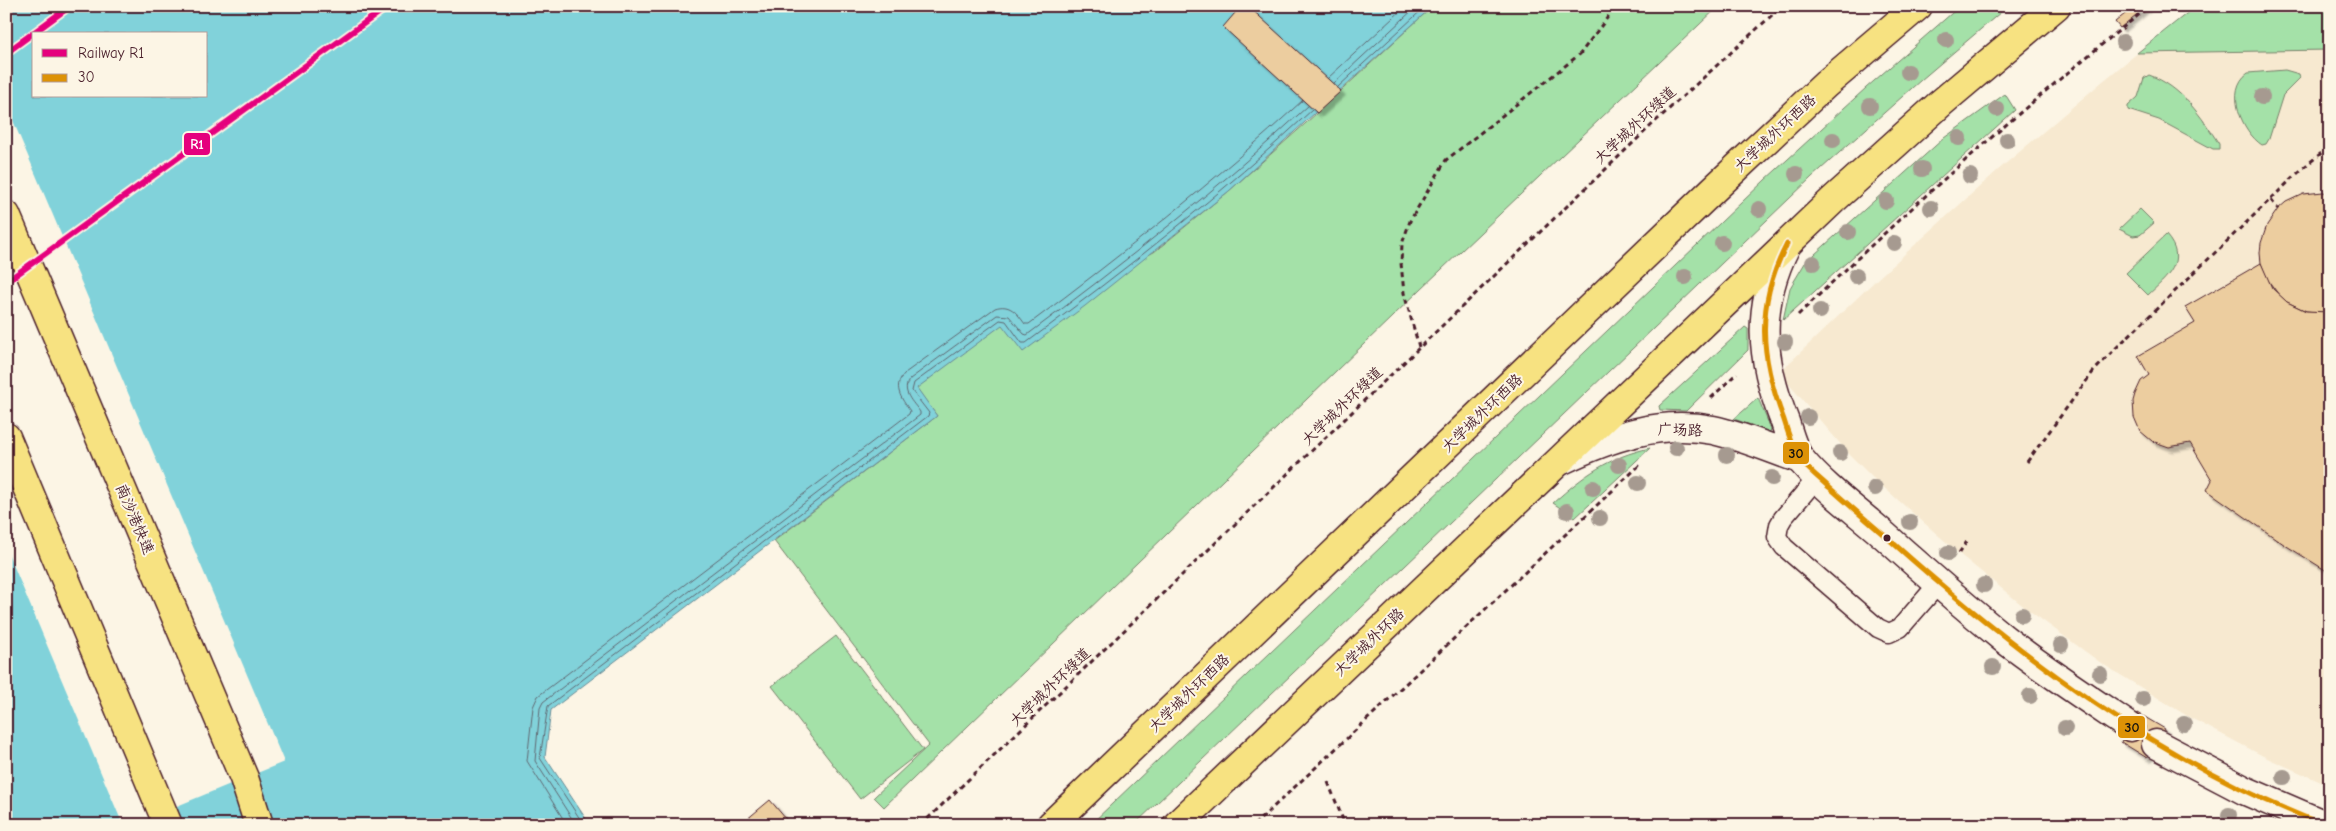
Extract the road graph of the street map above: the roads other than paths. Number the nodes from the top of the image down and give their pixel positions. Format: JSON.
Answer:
{"nodes":[{"id":1,"x":1918,"y":6,"type":"edge"},
{"id":2,"x":2056,"y":6,"type":"edge"},
{"id":3,"x":6,"y":215,"type":"edge"},
{"id":4,"x":1787,"y":244,"type":"junction"},
{"id":5,"x":6,"y":438,"type":"edge"},
{"id":6,"x":1562,"y":460,"type":"junction"},
{"id":7,"x":1809,"y":468,"type":"junction"},
{"id":8,"x":1939,"y":583,"type":"junction"},
{"id":9,"x":2130,"y":727,"type":"dead end"},
{"id":10,"x":2156,"y":744,"type":"dead end"},
{"id":11,"x":168,"y":825,"type":"edge"},
{"id":12,"x":259,"y":825,"type":"edge"},
{"id":13,"x":1052,"y":825,"type":"edge"},
{"id":14,"x":1177,"y":825,"type":"edge"},
{"id":15,"x":2325,"y":825,"type":"edge"}],
"edges":[{"from":1,"to":13,"type":"main road","name":"大学城外环西路"},
{"from":2,"to":4,"type":"main road"},
{"from":3,"to":12,"type":"main road","name":"南沙港快速"},
{"from":4,"to":6,"type":"main road"},
{"from":4,"to":7,"type":"street","name":"广场路"},
{"from":5,"to":11,"type":"main road"},
{"from":6,"to":7,"type":"street","name":"广场路"},
{"from":6,"to":14,"type":"main road","name":"大学城外环路"},
{"from":7,"to":8,"type":"street","name":"广场路"},
{"from":7,"to":8,"type":"lane"},
{"from":8,"to":9,"type":"street","name":"广场路"},
{"from":10,"to":15,"type":"street"}]}
